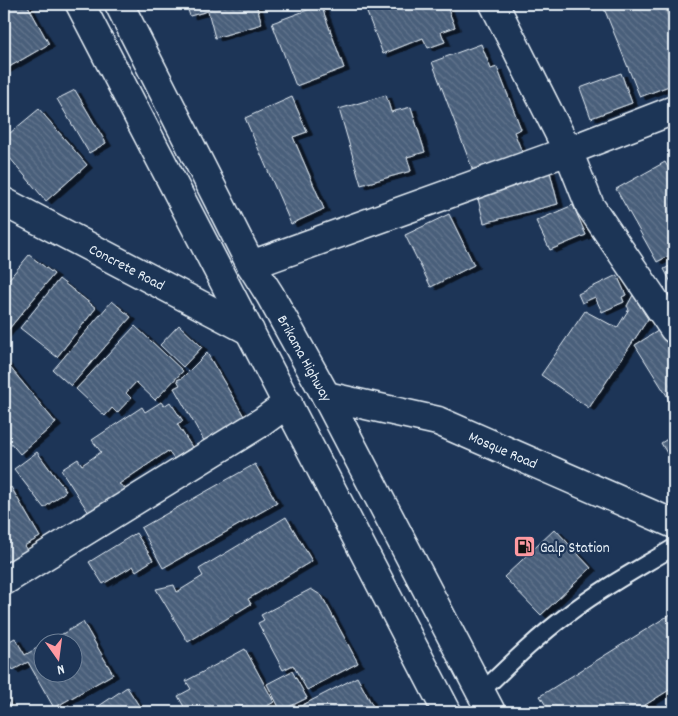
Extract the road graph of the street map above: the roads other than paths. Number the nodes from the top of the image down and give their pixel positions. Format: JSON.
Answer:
{"nodes":[{"id":1,"x":80,"y":4,"type":"edge"},
{"id":2,"x":119,"y":4,"type":"edge"},
{"id":3,"x":494,"y":4,"type":"edge"},
{"id":4,"x":674,"y":110,"type":"edge"},
{"id":5,"x":568,"y":151,"type":"junction"},
{"id":6,"x":4,"y":202,"type":"edge"},
{"id":7,"x":251,"y":265,"type":"junction"},
{"id":8,"x":674,"y":329,"type":"edge"},
{"id":9,"x":250,"y":331,"type":"junction"},
{"id":10,"x":326,"y":396,"type":"junction"},
{"id":11,"x":288,"y":403,"type":"junction"},
{"id":12,"x":674,"y":524,"type":"edge"},
{"id":13,"x":674,"y":547,"type":"edge"},
{"id":14,"x":4,"y":581,"type":"edge"},
{"id":15,"x":465,"y":661,"type":"junction"},
{"id":16,"x":430,"y":679,"type":"junction"},
{"id":17,"x":486,"y":702,"type":"edge"},
{"id":18,"x":447,"y":712,"type":"edge"}],
"edges":[{"from":1,"to":9,"type":"main road"},
{"from":2,"to":7,"type":"main road","name":"Brikama Highway"},
{"from":3,"to":5,"type":"main road"},
{"from":4,"to":5,"type":"main road"},
{"from":5,"to":7,"type":"main road"},
{"from":5,"to":8,"type":"main road"},
{"from":6,"to":9,"type":"main road","name":"Concrete Road"},
{"from":7,"to":10,"type":"main road","name":"Brikama Highway"},
{"from":9,"to":11,"type":"main road"},
{"from":10,"to":12,"type":"main road","name":"Mosque Road"},
{"from":10,"to":15,"type":"main road","name":"Brikama Highway"},
{"from":11,"to":14,"type":"main road"},
{"from":11,"to":16,"type":"main road"},
{"from":13,"to":17,"type":"lane"},
{"from":15,"to":16,"type":"main road"},
{"from":15,"to":17,"type":"main road","name":"Brikama Highway"},
{"from":16,"to":18,"type":"main road"}]}
